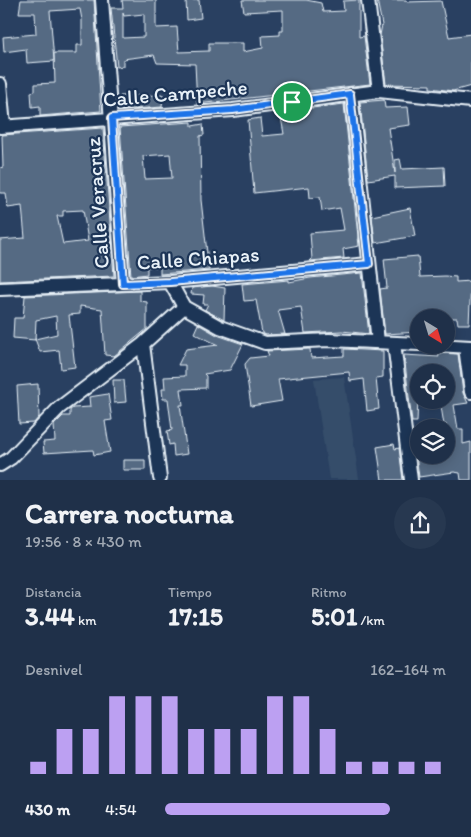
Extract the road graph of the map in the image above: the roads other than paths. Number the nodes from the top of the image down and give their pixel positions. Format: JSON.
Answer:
{"nodes":[{"id":1,"x":102,"y":0,"type":"edge"},
{"id":2,"x":368,"y":0,"type":"edge"},
{"id":3,"x":0,"y":84,"type":"edge"},
{"id":4,"x":379,"y":91,"type":"junction"},
{"id":5,"x":350,"y":94,"type":"junction"},
{"id":6,"x":471,"y":101,"type":"edge"},
{"id":7,"x":112,"y":118,"type":"junction"},
{"id":8,"x":2,"y":126,"type":"edge"},
{"id":9,"x":369,"y":264,"type":"junction"},
{"id":10,"x":170,"y":282,"type":"junction"},
{"id":11,"x":123,"y":284,"type":"junction"},
{"id":12,"x":0,"y":289,"type":"edge"},
{"id":13,"x":184,"y":307,"type":"junction"},
{"id":14,"x":378,"y":342,"type":"junction"},
{"id":15,"x":394,"y":343,"type":"junction"},
{"id":16,"x":143,"y":344,"type":"junction"},
{"id":17,"x":410,"y":344,"type":"edge"},
{"id":18,"x":455,"y":346,"type":"edge"},
{"id":19,"x":468,"y":347,"type":"edge"},
{"id":20,"x":471,"y":392,"type":"edge"},
{"id":21,"x":0,"y":465,"type":"edge"},
{"id":22,"x":160,"y":478,"type":"dead end"},
{"id":23,"x":411,"y":480,"type":"edge"}],
"edges":[{"from":1,"to":7,"type":"street","name":"Calle Veracruz"},
{"from":2,"to":4,"type":"street"},
{"from":3,"to":8,"type":"street"},
{"from":4,"to":5,"type":"street","name":"Calle Campeche"},
{"from":4,"to":6,"type":"street","name":"Calle Campeche"},
{"from":5,"to":7,"type":"street","name":"Calle Campeche"},
{"from":5,"to":9,"type":"street"},
{"from":7,"to":8,"type":"street","name":"Calle Campeche"},
{"from":7,"to":11,"type":"street","name":"Calle Veracruz"},
{"from":9,"to":10,"type":"street","name":"Calle Chiapas"},
{"from":9,"to":14,"type":"street"},
{"from":10,"to":11,"type":"street","name":"Calle Chiapas"},
{"from":10,"to":13,"type":"street"},
{"from":11,"to":12,"type":"street","name":"Calle Chiapas"},
{"from":13,"to":14,"type":"street"},
{"from":13,"to":16,"type":"street"},
{"from":14,"to":15,"type":"street"},
{"from":15,"to":17,"type":"street"},
{"from":15,"to":23,"type":"street"},
{"from":16,"to":21,"type":"street"},
{"from":16,"to":22,"type":"street"},
{"from":18,"to":19,"type":"street"},
{"from":19,"to":20,"type":"street"}]}
